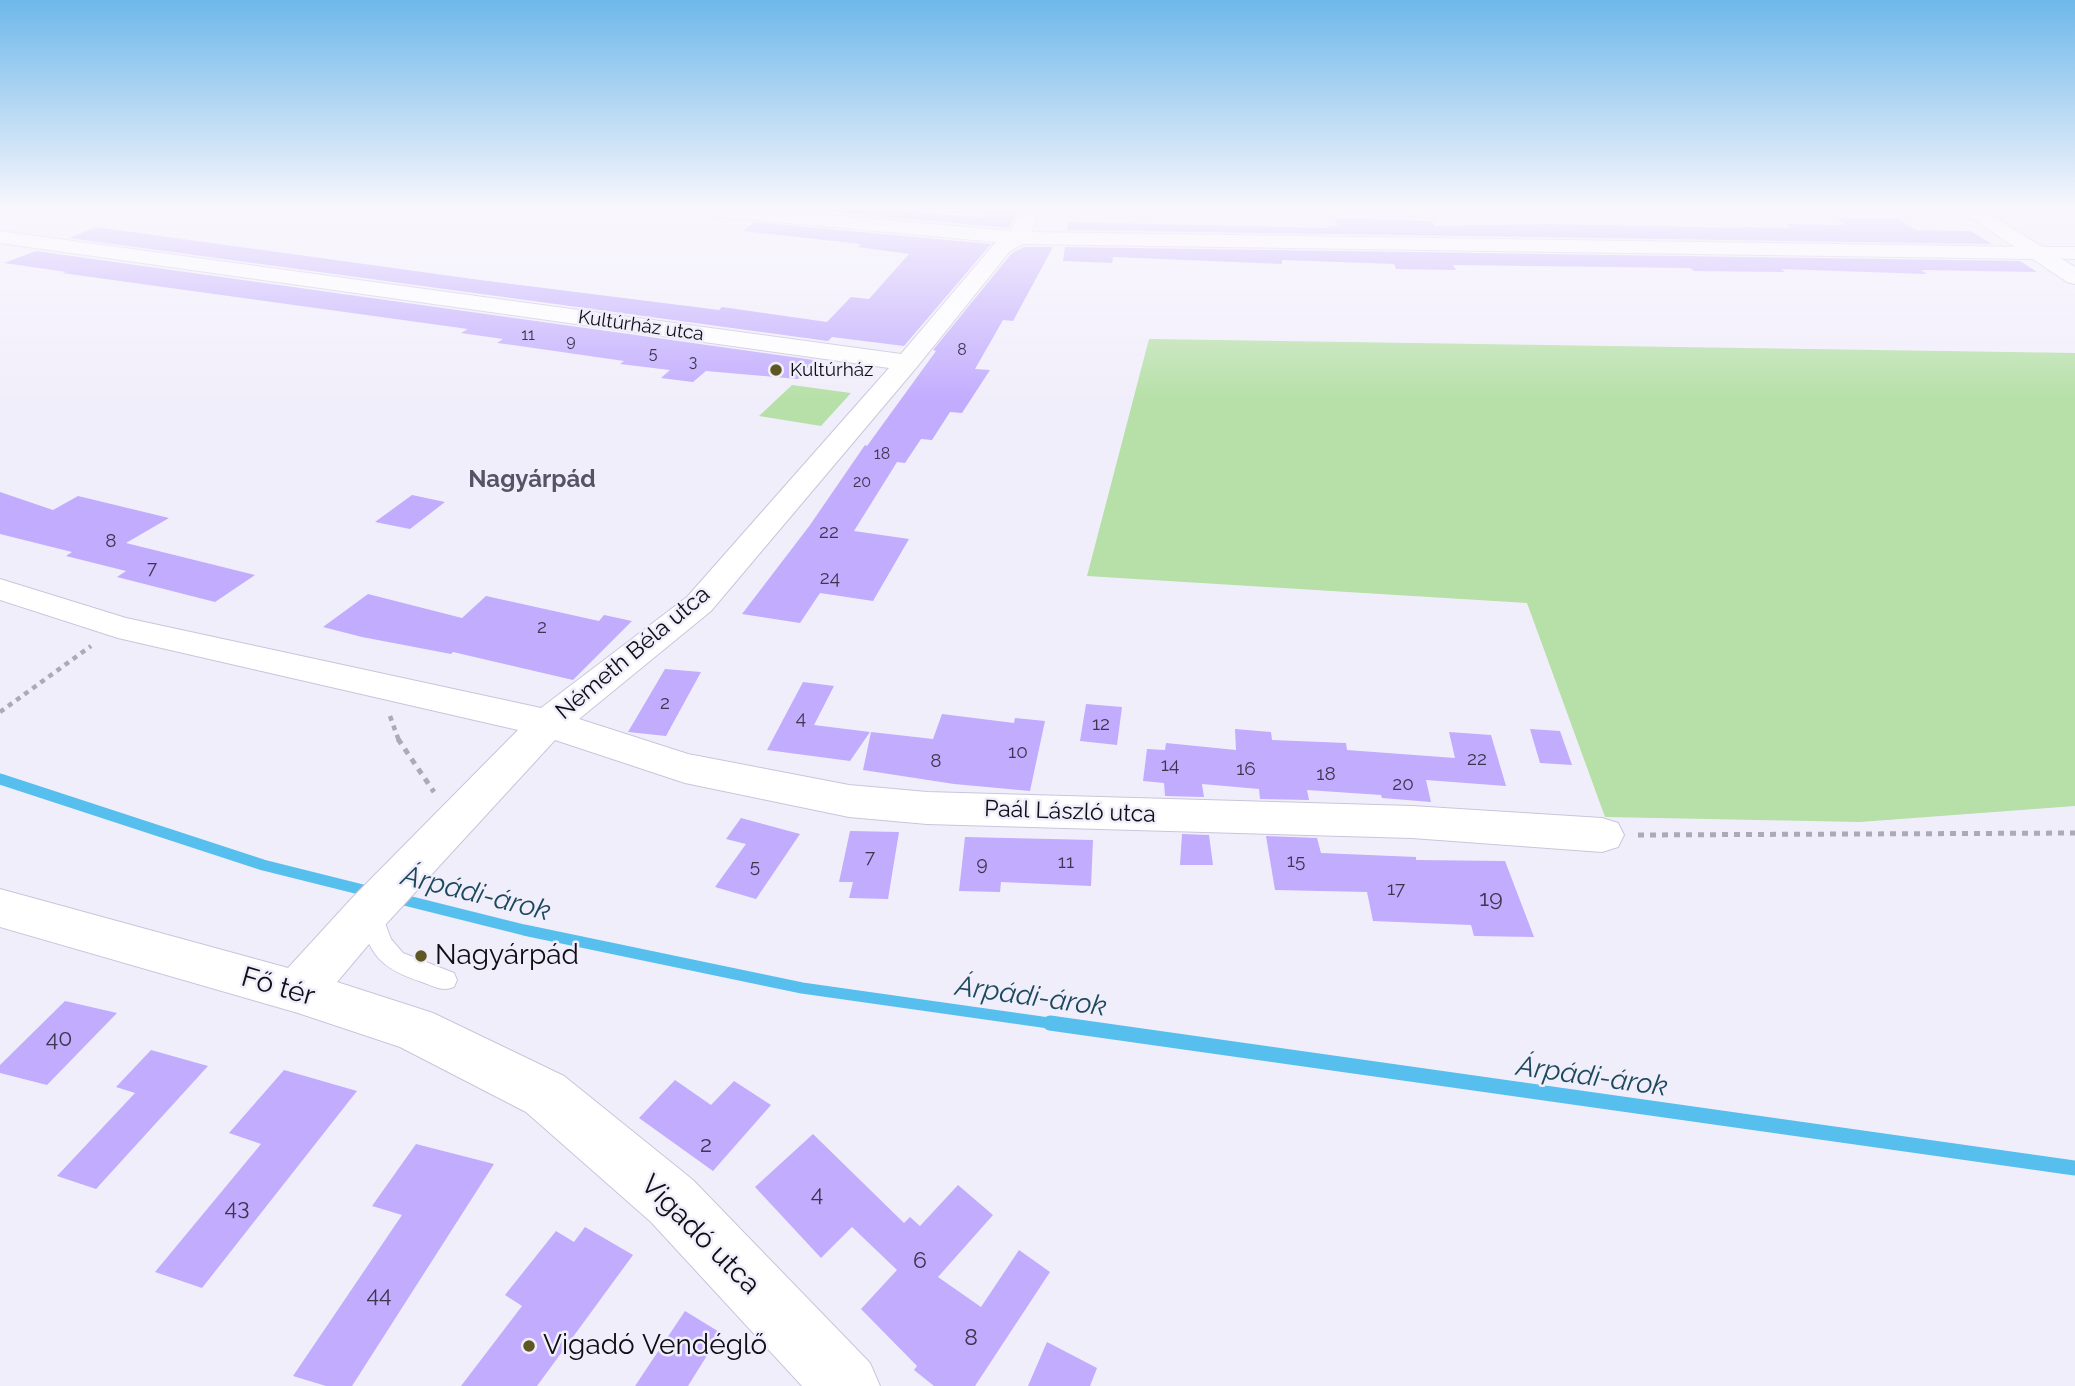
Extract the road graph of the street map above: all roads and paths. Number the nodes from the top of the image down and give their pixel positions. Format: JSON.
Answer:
{"nodes":[{"id":1,"x":250,"y":272,"type":"edge"},
{"id":2,"x":983,"y":272,"type":"edge"},
{"id":3,"x":907,"y":363,"type":"junction"},
{"id":4,"x":0,"y":589,"type":"edge"},
{"id":5,"x":118,"y":627,"type":"junction"},
{"id":6,"x":379,"y":685,"type":"junction"},
{"id":7,"x":0,"y":712,"type":"edge"},
{"id":8,"x":548,"y":723,"type":"junction"},
{"id":9,"x":445,"y":832,"type":"junction"},
{"id":10,"x":2075,"y":834,"type":"edge"},
{"id":11,"x":1602,"y":835,"type":"joint"},
{"id":12,"x":0,"y":908,"type":"edge"},
{"id":13,"x":369,"y":911,"type":"junction"},
{"id":14,"x":445,"y":980,"type":"dead end"},
{"id":15,"x":298,"y":992,"type":"junction"},
{"id":16,"x":545,"y":1094,"type":"joint"},
{"id":17,"x":847,"y":1386,"type":"edge"}],
"edges":[{"from":1,"to":3,"type":"street","name":"Kultúrház utca"},
{"from":2,"to":3,"type":"street","name":"Németh Béla utca"},
{"from":3,"to":8,"type":"street","name":"Németh Béla utca"},
{"from":4,"to":5,"type":"street"},
{"from":5,"to":6,"type":"street"},
{"from":5,"to":7,"type":"path"},
{"from":6,"to":8,"type":"street"},
{"from":6,"to":9,"type":"path"},
{"from":8,"to":9,"type":"street","name":"Németh Béla utca"},
{"from":8,"to":11,"type":"street","name":"Paál László utca"},
{"from":9,"to":13,"type":"street","name":"Németh Béla utca"},
{"from":10,"to":11,"type":"path"},
{"from":12,"to":15,"type":"street","name":"Fő tér"},
{"from":13,"to":14,"type":"lane"},
{"from":13,"to":15,"type":"street","name":"Németh Béla utca"},
{"from":15,"to":16,"type":"street","name":"Fő tér"},
{"from":16,"to":17,"type":"street","name":"Vigadó utca"}]}
